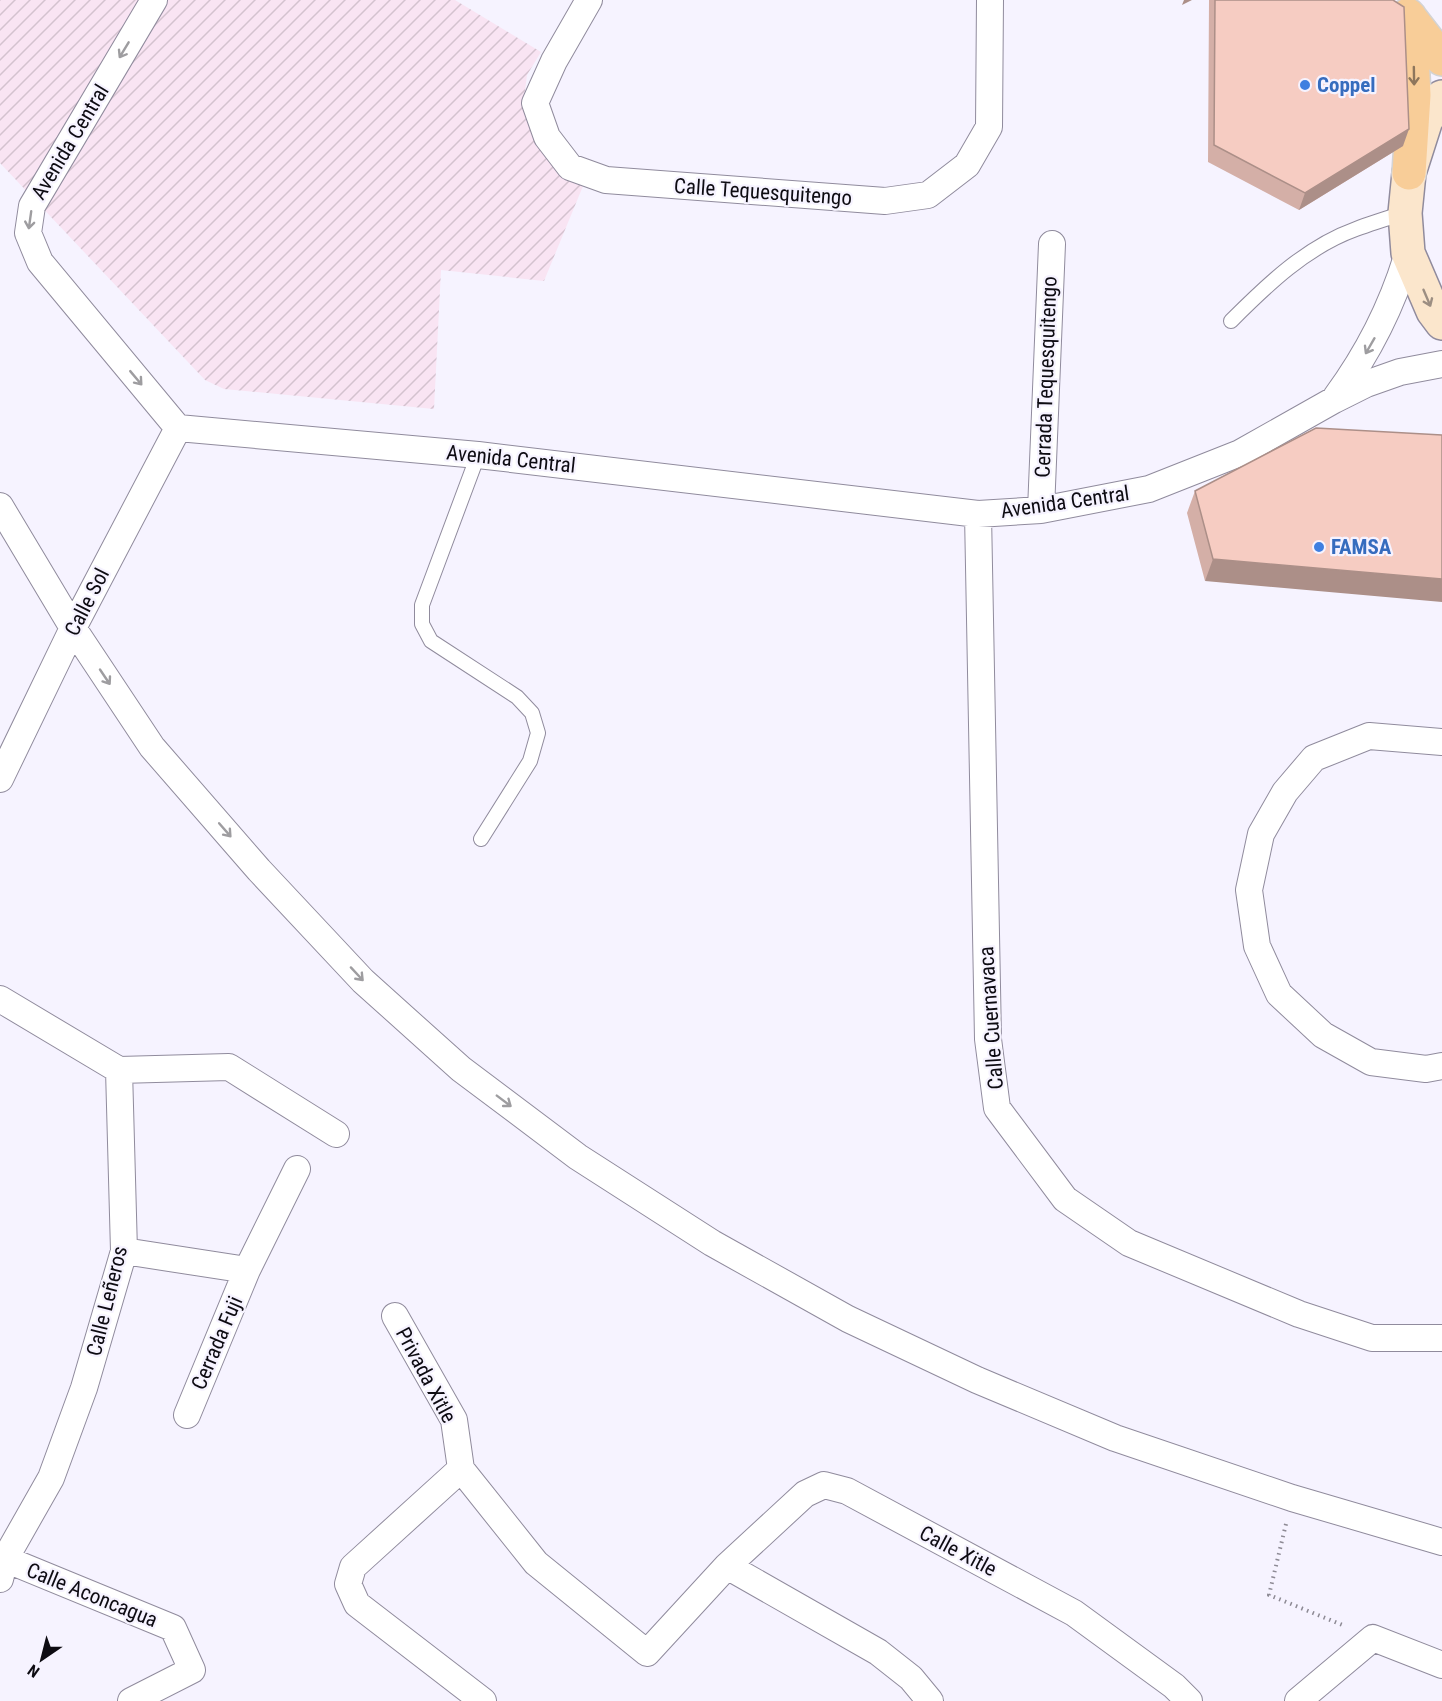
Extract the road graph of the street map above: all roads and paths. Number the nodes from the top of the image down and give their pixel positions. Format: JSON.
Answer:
{"nodes":[{"id":1,"x":154,"y":0,"type":"edge"},
{"id":2,"x":589,"y":0,"type":"edge"},
{"id":3,"x":990,"y":0,"type":"edge"},
{"id":4,"x":1405,"y":9,"type":"edge"},
{"id":5,"x":1442,"y":59,"type":"edge"},
{"id":6,"x":1442,"y":97,"type":"edge"},
{"id":7,"x":1409,"y":173,"type":"junction"},
{"id":8,"x":1405,"y":213,"type":"junction"},
{"id":9,"x":1052,"y":244,"type":"dead end"},
{"id":10,"x":1408,"y":254,"type":"junction"},
{"id":11,"x":1231,"y":321,"type":"dead end"},
{"id":12,"x":1442,"y":323,"type":"edge"},
{"id":13,"x":1442,"y":364,"type":"edge"},
{"id":14,"x":1334,"y":400,"type":"junction"},
{"id":15,"x":178,"y":428,"type":"junction"},
{"id":16,"x":478,"y":454,"type":"junction"},
{"id":17,"x":0,"y":506,"type":"edge"},
{"id":18,"x":1041,"y":510,"type":"junction"},
{"id":19,"x":978,"y":514,"type":"junction"},
{"id":20,"x":73,"y":628,"type":"junction"},
{"id":21,"x":1442,"y":742,"type":"edge"},
{"id":22,"x":0,"y":779,"type":"edge"},
{"id":23,"x":481,"y":839,"type":"dead end"},
{"id":24,"x":0,"y":999,"type":"edge"},
{"id":25,"x":1442,"y":1066,"type":"edge"},
{"id":26,"x":119,"y":1070,"type":"junction"},
{"id":27,"x":336,"y":1134,"type":"dead end"},
{"id":28,"x":297,"y":1168,"type":"dead end"},
{"id":29,"x":123,"y":1251,"type":"junction"},
{"id":30,"x":247,"y":1270,"type":"junction"},
{"id":31,"x":395,"y":1316,"type":"dead end"},
{"id":32,"x":1442,"y":1338,"type":"edge"},
{"id":33,"x":187,"y":1415,"type":"dead end"},
{"id":34,"x":461,"y":1469,"type":"junction"},
{"id":35,"x":1292,"y":1498,"type":"junction"},
{"id":36,"x":1442,"y":1542,"type":"edge"},
{"id":37,"x":727,"y":1566,"type":"junction"},
{"id":38,"x":3,"y":1569,"type":"edge"},
{"id":39,"x":1373,"y":1638,"type":"junction"},
{"id":40,"x":1442,"y":1665,"type":"edge"},
{"id":41,"x":131,"y":1701,"type":"edge"},
{"id":42,"x":483,"y":1701,"type":"edge"},
{"id":43,"x":930,"y":1701,"type":"edge"},
{"id":44,"x":1189,"y":1701,"type":"edge"},
{"id":45,"x":1298,"y":1701,"type":"edge"}],
"edges":[{"from":1,"to":15,"type":"street","name":"Avenida Central","one_way":true},
{"from":2,"to":3,"type":"street","name":"Calle Tequesquitengo"},
{"from":4,"to":5,"type":"main road"},
{"from":4,"to":7,"type":"main road","one_way":true},
{"from":6,"to":7,"type":"main road"},
{"from":7,"to":8,"type":"main road"},
{"from":8,"to":10,"type":"main road"},
{"from":8,"to":11,"type":"lane"},
{"from":9,"to":18,"type":"street","name":"Cerrada Tequesquitengo"},
{"from":10,"to":12,"type":"main road","one_way":true},
{"from":10,"to":14,"type":"street","name":"Avenida Central","one_way":true},
{"from":13,"to":14,"type":"street","name":"Avenida Central"},
{"from":14,"to":18,"type":"street","name":"Avenida Central"},
{"from":15,"to":16,"type":"street","name":"Avenida Central"},
{"from":15,"to":20,"type":"street","name":"Calle Sol"},
{"from":16,"to":19,"type":"street","name":"Avenida Central"},
{"from":16,"to":23,"type":"lane"},
{"from":17,"to":20,"type":"street"},
{"from":18,"to":19,"type":"street","name":"Avenida Central"},
{"from":19,"to":32,"type":"street","name":"Calle Cuernavaca"},
{"from":20,"to":22,"type":"street","name":"Calle Sol"},
{"from":20,"to":35,"type":"street","one_way":true},
{"from":21,"to":25,"type":"street"},
{"from":24,"to":26,"type":"street"},
{"from":26,"to":27,"type":"street"},
{"from":26,"to":29,"type":"street","name":"Calle Leñeros"},
{"from":28,"to":30,"type":"street","name":"Cerrada Fuji"},
{"from":29,"to":30,"type":"street","name":"Cerrada Fuji"},
{"from":29,"to":38,"type":"street","name":"Calle Leñeros"},
{"from":30,"to":33,"type":"street","name":"Cerrada Fuji"},
{"from":31,"to":34,"type":"street","name":"Privada Xitle"},
{"from":34,"to":37,"type":"street","name":"Calle Xitle"},
{"from":34,"to":42,"type":"street"},
{"from":35,"to":36,"type":"street"},
{"from":35,"to":39,"type":"path"},
{"from":37,"to":43,"type":"street"},
{"from":37,"to":44,"type":"street","name":"Calle Xitle"},
{"from":38,"to":41,"type":"street","name":"Calle Aconcagua"},
{"from":39,"to":40,"type":"street"},
{"from":39,"to":45,"type":"street"}]}
